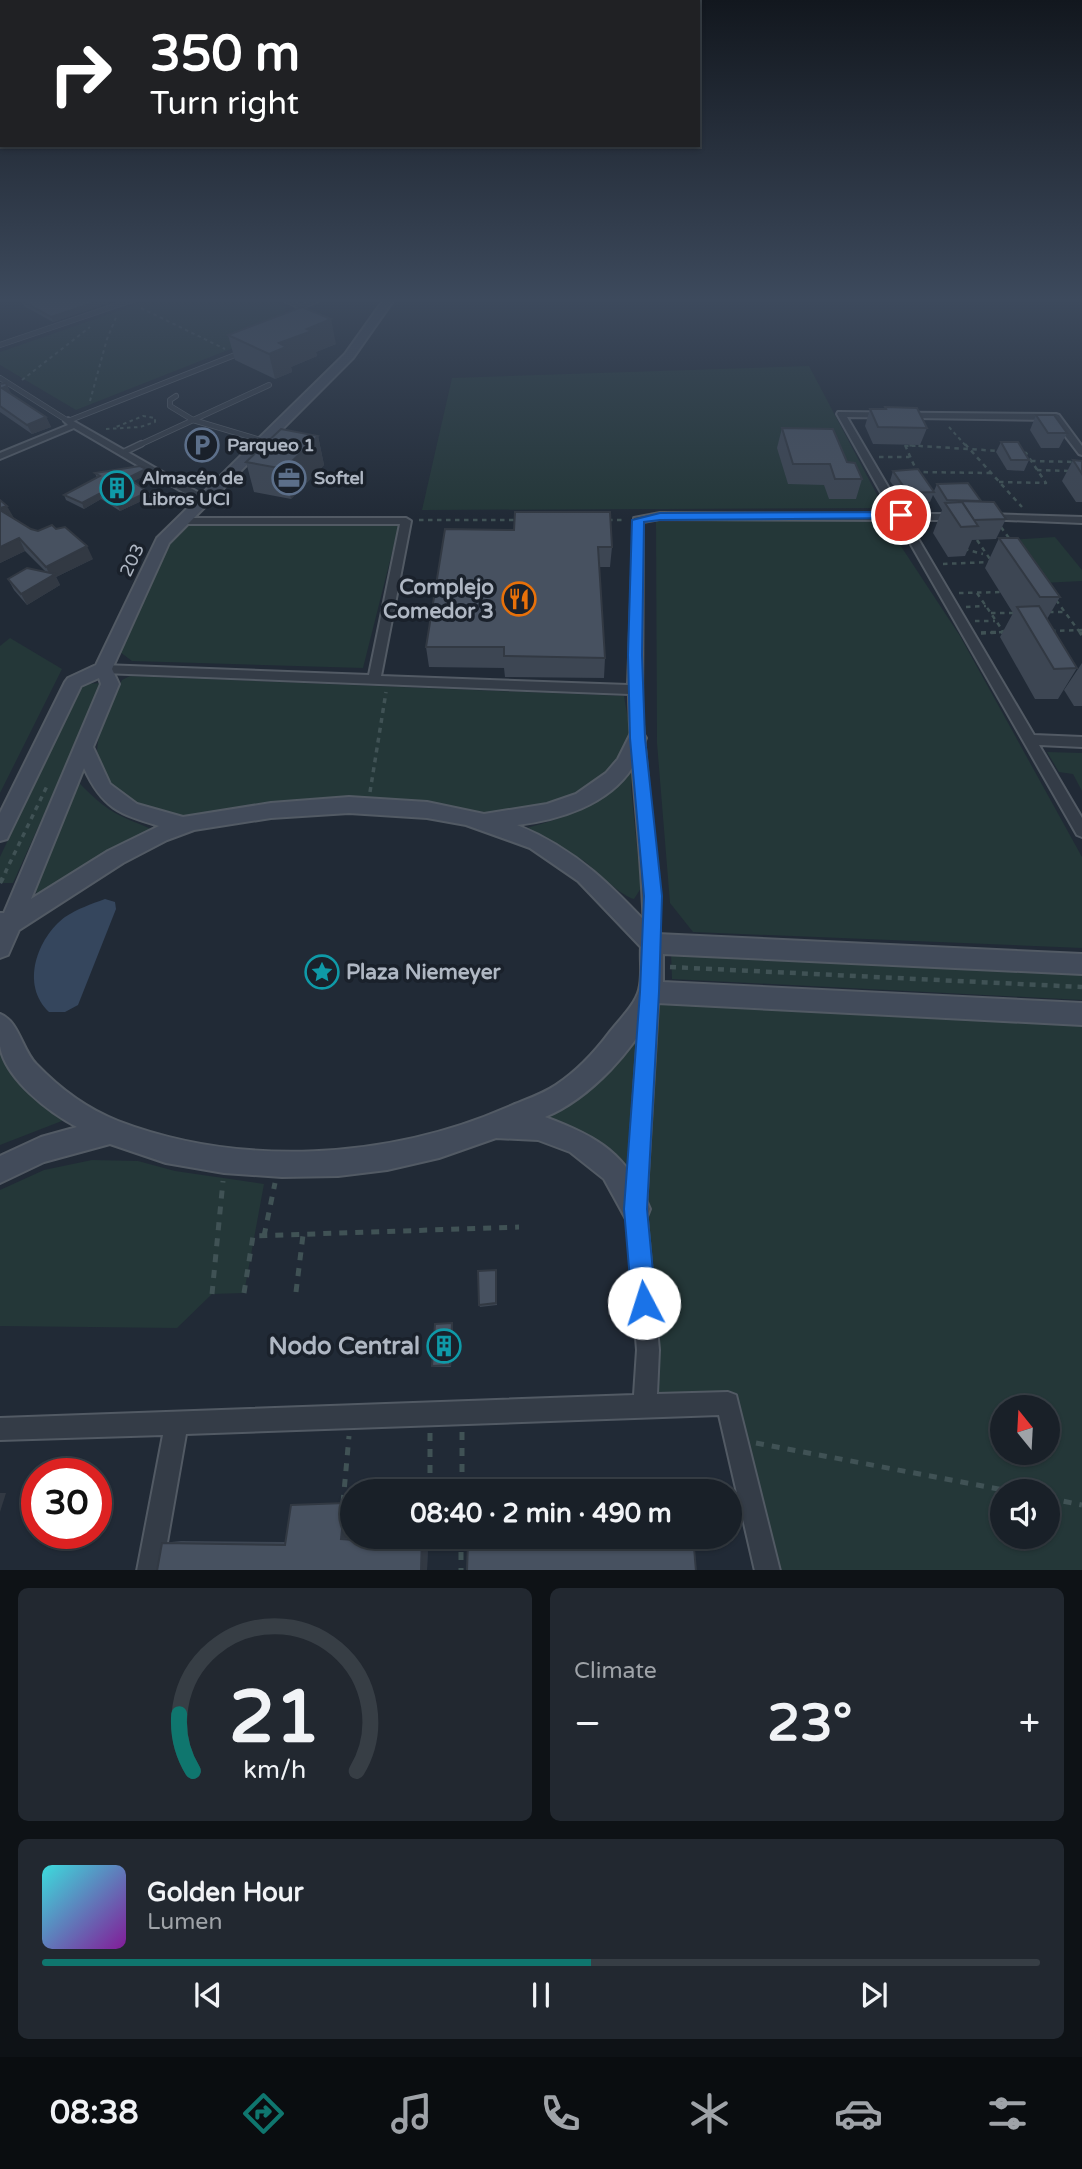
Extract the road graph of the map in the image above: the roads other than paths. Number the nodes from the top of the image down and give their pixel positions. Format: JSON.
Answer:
{"nodes":[{"id":1,"x":194,"y":371,"type":"edge"},
{"id":2,"x":334,"y":371,"type":"edge"},
{"id":3,"x":0,"y":378,"type":"edge"},
{"id":4,"x":269,"y":385,"type":"dead end"},
{"id":5,"x":176,"y":396,"type":"dead end"},
{"id":6,"x":193,"y":420,"type":"junction"},
{"id":7,"x":71,"y":423,"type":"junction"},
{"id":8,"x":264,"y":441,"type":"junction"},
{"id":9,"x":1082,"y":452,"type":"edge"},
{"id":10,"x":122,"y":453,"type":"junction"},
{"id":11,"x":0,"y":456,"type":"edge"},
{"id":12,"x":204,"y":500,"type":"junction"},
{"id":13,"x":901,"y":515,"type":"junction"},
{"id":14,"x":1082,"y":520,"type":"edge"},
{"id":15,"x":183,"y":521,"type":"junction"},
{"id":16,"x":103,"y":668,"type":"junction"},
{"id":17,"x":380,"y":680,"type":"junction"},
{"id":18,"x":636,"y":690,"type":"junction"},
{"id":19,"x":637,"y":738,"type":"junction"},
{"id":20,"x":1030,"y":740,"type":"junction"},
{"id":21,"x":1082,"y":742,"type":"edge"},
{"id":22,"x":84,"y":747,"type":"junction"},
{"id":23,"x":480,"y":820,"type":"junction"},
{"id":24,"x":183,"y":825,"type":"junction"},
{"id":25,"x":1082,"y":831,"type":"edge"},
{"id":26,"x":0,"y":833,"type":"edge"},
{"id":27,"x":6,"y":923,"type":"edge"},
{"id":28,"x":0,"y":948,"type":"edge"},
{"id":29,"x":651,"y":955,"type":"junction"},
{"id":30,"x":1082,"y":964,"type":"edge"},
{"id":31,"x":650,"y":992,"type":"junction"},
{"id":32,"x":1082,"y":1014,"type":"edge"},
{"id":33,"x":0,"y":1026,"type":"edge"},
{"id":34,"x":495,"y":1126,"type":"junction"},
{"id":35,"x":111,"y":1131,"type":"junction"},
{"id":36,"x":0,"y":1170,"type":"edge"},
{"id":37,"x":636,"y":1209,"type":"junction"},
{"id":38,"x":645,"y":1406,"type":"junction"},
{"id":39,"x":177,"y":1423,"type":"junction"},
{"id":40,"x":0,"y":1429,"type":"edge"},
{"id":41,"x":149,"y":1570,"type":"edge"},
{"id":42,"x":768,"y":1570,"type":"edge"}],
"edges":[{"from":1,"to":7,"type":"lane"},
{"from":2,"to":8,"type":"street","name":"203"},
{"from":3,"to":7,"type":"lane"},
{"from":4,"to":6,"type":"lane"},
{"from":5,"to":6,"type":"lane"},
{"from":6,"to":8,"type":"lane"},
{"from":6,"to":10,"type":"lane"},
{"from":7,"to":10,"type":"street"},
{"from":7,"to":11,"type":"street"},
{"from":8,"to":12,"type":"street","name":"203"},
{"from":9,"to":13,"type":"street"},
{"from":10,"to":12,"type":"street"},
{"from":12,"to":15,"type":"street","name":"203"},
{"from":13,"to":14,"type":"street"},
{"from":13,"to":18,"type":"street"},
{"from":13,"to":20,"type":"street"},
{"from":15,"to":16,"type":"street","name":"203"},
{"from":15,"to":17,"type":"street"},
{"from":16,"to":17,"type":"street"},
{"from":16,"to":22,"type":"street"},
{"from":16,"to":26,"type":"street"},
{"from":17,"to":18,"type":"street"},
{"from":18,"to":19,"type":"street"},
{"from":19,"to":23,"type":"street"},
{"from":19,"to":29,"type":"street"},
{"from":20,"to":21,"type":"street"},
{"from":20,"to":25,"type":"street"},
{"from":22,"to":24,"type":"street"},
{"from":22,"to":27,"type":"street"},
{"from":23,"to":24,"type":"street"},
{"from":23,"to":29,"type":"street"},
{"from":24,"to":27,"type":"street"},
{"from":27,"to":28,"type":"street"},
{"from":29,"to":30,"type":"street"},
{"from":29,"to":31,"type":"street"},
{"from":31,"to":32,"type":"street"},
{"from":31,"to":34,"type":"street"},
{"from":31,"to":37,"type":"street"},
{"from":33,"to":35,"type":"street"},
{"from":34,"to":35,"type":"street"},
{"from":34,"to":37,"type":"street"},
{"from":35,"to":36,"type":"street"},
{"from":37,"to":38,"type":"street"},
{"from":38,"to":39,"type":"street"},
{"from":38,"to":42,"type":"street"},
{"from":39,"to":40,"type":"street"},
{"from":39,"to":41,"type":"street"}]}
